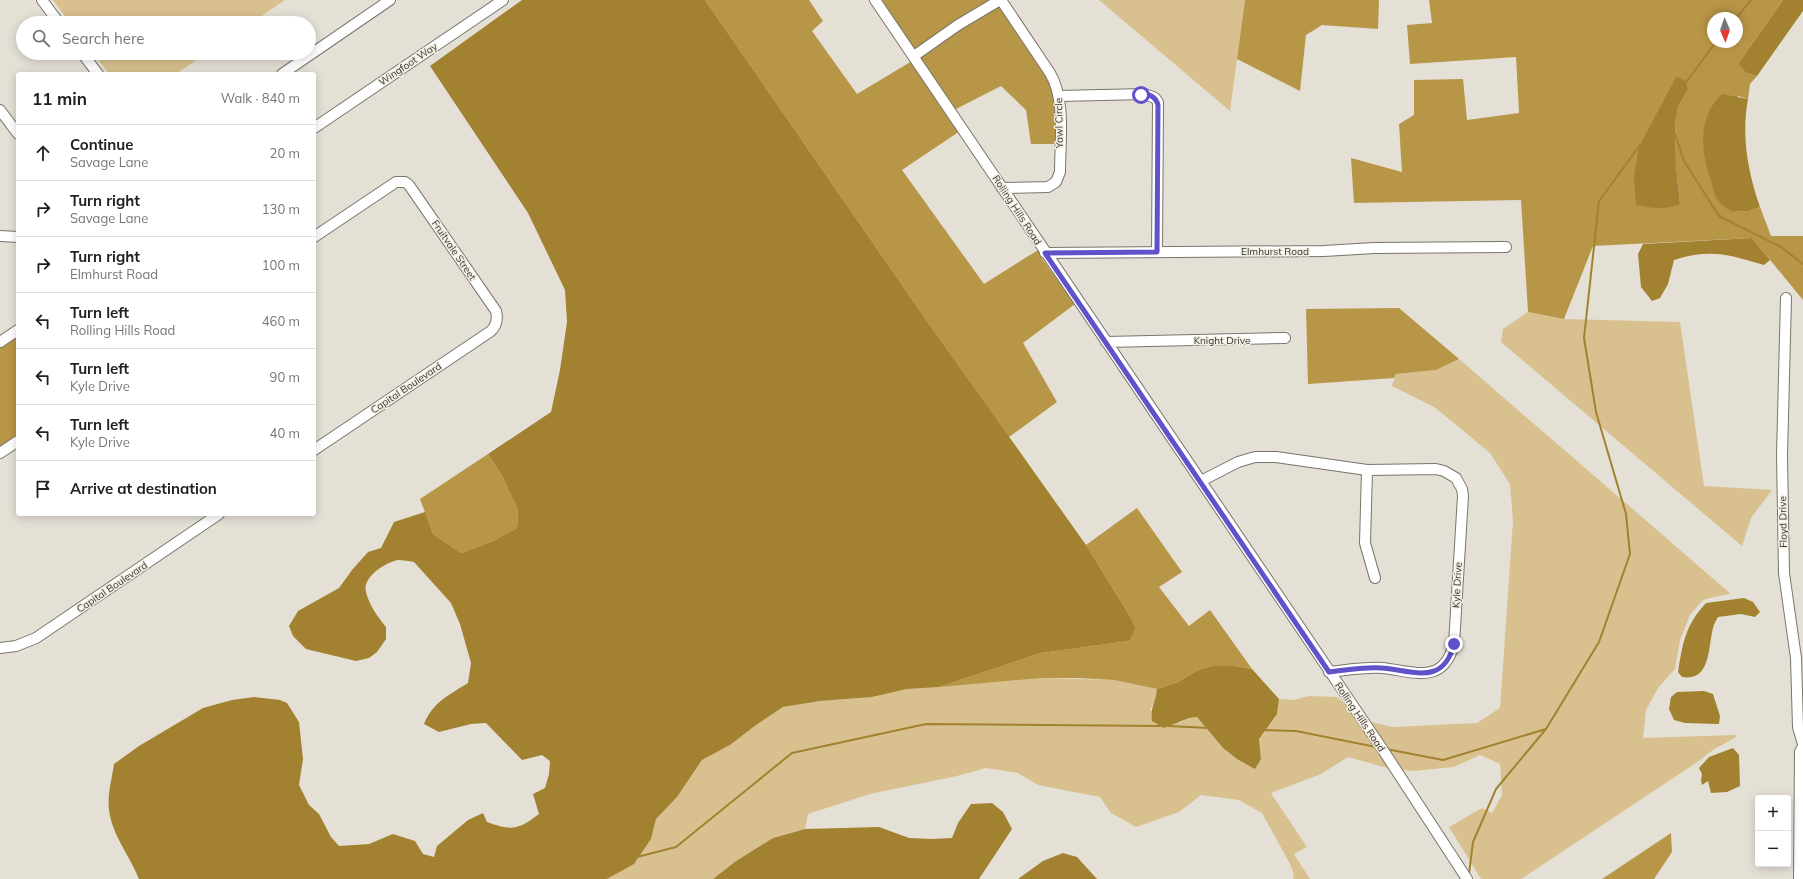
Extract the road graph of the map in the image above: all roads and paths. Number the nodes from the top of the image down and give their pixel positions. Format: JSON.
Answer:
{"nodes":[{"id":1,"x":42,"y":0,"type":"edge"},
{"id":2,"x":390,"y":0,"type":"edge"},
{"id":3,"x":502,"y":0,"type":"edge"},
{"id":4,"x":875,"y":0,"type":"edge"},
{"id":5,"x":1000,"y":0,"type":"edge"},
{"id":6,"x":54,"y":16,"type":"edge"},
{"id":7,"x":316,"y":51,"type":"edge"},
{"id":8,"x":914,"y":56,"type":"junction"},
{"id":9,"x":87,"y":60,"type":"edge"},
{"id":10,"x":302,"y":60,"type":"edge"},
{"id":11,"x":96,"y":72,"type":"edge"},
{"id":12,"x":285,"y":72,"type":"edge"},
{"id":13,"x":1059,"y":96,"type":"junction"},
{"id":14,"x":0,"y":110,"type":"edge"},
{"id":15,"x":316,"y":127,"type":"edge"},
{"id":16,"x":16,"y":131,"type":"edge"},
{"id":17,"x":1002,"y":188,"type":"junction"},
{"id":18,"x":0,"y":236,"type":"edge"},
{"id":19,"x":316,"y":236,"type":"edge"},
{"id":20,"x":16,"y":237,"type":"edge"},
{"id":21,"x":1506,"y":247,"type":"dead end"},
{"id":22,"x":1157,"y":252,"type":"junction"},
{"id":23,"x":1045,"y":253,"type":"junction"},
{"id":24,"x":1786,"y":298,"type":"dead end"},
{"id":25,"x":496,"y":325,"type":"joint"},
{"id":26,"x":16,"y":331,"type":"edge"},
{"id":27,"x":1285,"y":338,"type":"dead end"},
{"id":28,"x":0,"y":342,"type":"edge"},
{"id":29,"x":1106,"y":342,"type":"junction"},
{"id":30,"x":16,"y":442,"type":"edge"},
{"id":31,"x":316,"y":449,"type":"edge"},
{"id":32,"x":0,"y":453,"type":"edge"},
{"id":33,"x":1367,"y":470,"type":"junction"},
{"id":34,"x":1201,"y":482,"type":"junction"},
{"id":35,"x":216,"y":516,"type":"edge"},
{"id":36,"x":1376,"y":578,"type":"dead end"},
{"id":37,"x":0,"y":648,"type":"edge"},
{"id":38,"x":1329,"y":672,"type":"junction"},
{"id":39,"x":1803,"y":745,"type":"edge"},
{"id":40,"x":1467,"y":879,"type":"edge"},
{"id":41,"x":1799,"y":879,"type":"edge"}],
"edges":[{"from":1,"to":6,"type":"street"},
{"from":2,"to":7,"type":"street"},
{"from":3,"to":15,"type":"street","name":"Wingfoot Way"},
{"from":4,"to":8,"type":"street","name":"Rolling Hills Road"},
{"from":5,"to":8,"type":"street","name":"Yawl Circle"},
{"from":5,"to":13,"type":"street","name":"Yawl Circle"},
{"from":8,"to":17,"type":"street","name":"Rolling Hills Road"},
{"from":9,"to":11,"type":"street"},
{"from":10,"to":12,"type":"street"},
{"from":13,"to":17,"type":"street","name":"Yawl Circle"},
{"from":13,"to":22,"type":"street"},
{"from":14,"to":16,"type":"street"},
{"from":17,"to":23,"type":"street","name":"Rolling Hills Road"},
{"from":18,"to":20,"type":"street"},
{"from":19,"to":25,"type":"street","name":"Fruitvale Street"},
{"from":21,"to":22,"type":"street","name":"Elmhurst Road"},
{"from":22,"to":23,"type":"street","name":"Elmhurst Road"},
{"from":23,"to":29,"type":"street","name":"Rolling Hills Road"},
{"from":24,"to":39,"type":"street","name":"Floyd Drive"},
{"from":25,"to":31,"type":"street","name":"Capital Boulevard"},
{"from":26,"to":28,"type":"street"},
{"from":27,"to":29,"type":"street","name":"Knight Drive"},
{"from":29,"to":34,"type":"street","name":"Rolling Hills Road"},
{"from":30,"to":32,"type":"street"},
{"from":33,"to":34,"type":"street","name":"Kyle Drive"},
{"from":33,"to":36,"type":"street"},
{"from":33,"to":38,"type":"street","name":"Kyle Drive"},
{"from":34,"to":38,"type":"street","name":"Rolling Hills Road"},
{"from":35,"to":37,"type":"street","name":"Capital Boulevard"},
{"from":38,"to":40,"type":"street","name":"Rolling Hills Road"},
{"from":39,"to":41,"type":"street","name":"Floyd Drive"}]}
